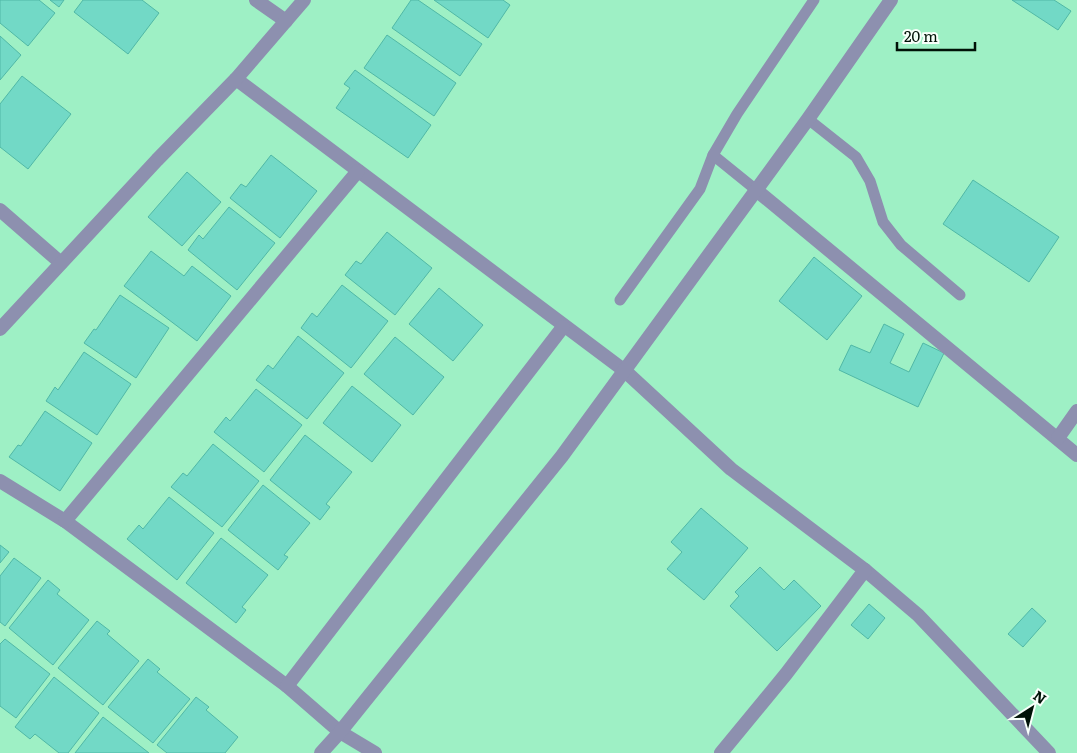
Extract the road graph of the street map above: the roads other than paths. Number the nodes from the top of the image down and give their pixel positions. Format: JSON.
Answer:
{"nodes":[{"id":1,"x":256,"y":0,"type":"edge"},
{"id":2,"x":304,"y":0,"type":"edge"},
{"id":3,"x":814,"y":0,"type":"edge"},
{"id":4,"x":891,"y":0,"type":"edge"},
{"id":5,"x":286,"y":21,"type":"junction"},
{"id":6,"x":236,"y":79,"type":"junction"},
{"id":7,"x":808,"y":119,"type":"junction"},
{"id":8,"x":714,"y":155,"type":"junction"},
{"id":9,"x":358,"y":171,"type":"junction"},
{"id":10,"x":754,"y":189,"type":"junction"},
{"id":11,"x":0,"y":210,"type":"edge"},
{"id":12,"x":61,"y":263,"type":"junction"},
{"id":13,"x":960,"y":295,"type":"dead end"},
{"id":14,"x":620,"y":300,"type":"dead end"},
{"id":15,"x":563,"y":327,"type":"junction"},
{"id":16,"x":0,"y":329,"type":"edge"},
{"id":17,"x":625,"y":371,"type":"junction"},
{"id":18,"x":1077,"y":412,"type":"edge"},
{"id":19,"x":1058,"y":438,"type":"junction"},
{"id":20,"x":1077,"y":455,"type":"edge"},
{"id":21,"x":0,"y":481,"type":"edge"},
{"id":22,"x":65,"y":520,"type":"junction"},
{"id":23,"x":865,"y":570,"type":"junction"},
{"id":24,"x":287,"y":686,"type":"junction"},
{"id":25,"x":340,"y":732,"type":"junction"},
{"id":26,"x":321,"y":753,"type":"edge"},
{"id":27,"x":375,"y":753,"type":"edge"},
{"id":28,"x":721,"y":753,"type":"edge"},
{"id":29,"x":1049,"y":753,"type":"edge"}],
"edges":[{"from":1,"to":5,"type":"street"},
{"from":2,"to":5,"type":"street"},
{"from":3,"to":8,"type":"lane"},
{"from":4,"to":7,"type":"street"},
{"from":5,"to":6,"type":"street"},
{"from":6,"to":9,"type":"street"},
{"from":6,"to":12,"type":"street"},
{"from":7,"to":10,"type":"street"},
{"from":7,"to":13,"type":"lane"},
{"from":8,"to":10,"type":"lane"},
{"from":8,"to":14,"type":"lane"},
{"from":9,"to":15,"type":"street"},
{"from":9,"to":22,"type":"street"},
{"from":10,"to":17,"type":"street"},
{"from":10,"to":19,"type":"street"},
{"from":11,"to":12,"type":"street"},
{"from":12,"to":16,"type":"street"},
{"from":15,"to":17,"type":"street"},
{"from":15,"to":24,"type":"street"},
{"from":17,"to":23,"type":"street"},
{"from":17,"to":25,"type":"street"},
{"from":18,"to":19,"type":"street"},
{"from":19,"to":20,"type":"street"},
{"from":21,"to":22,"type":"street"},
{"from":22,"to":24,"type":"street"},
{"from":23,"to":28,"type":"street"},
{"from":23,"to":29,"type":"street"},
{"from":24,"to":25,"type":"street"},
{"from":25,"to":26,"type":"street"},
{"from":25,"to":27,"type":"street"}]}
